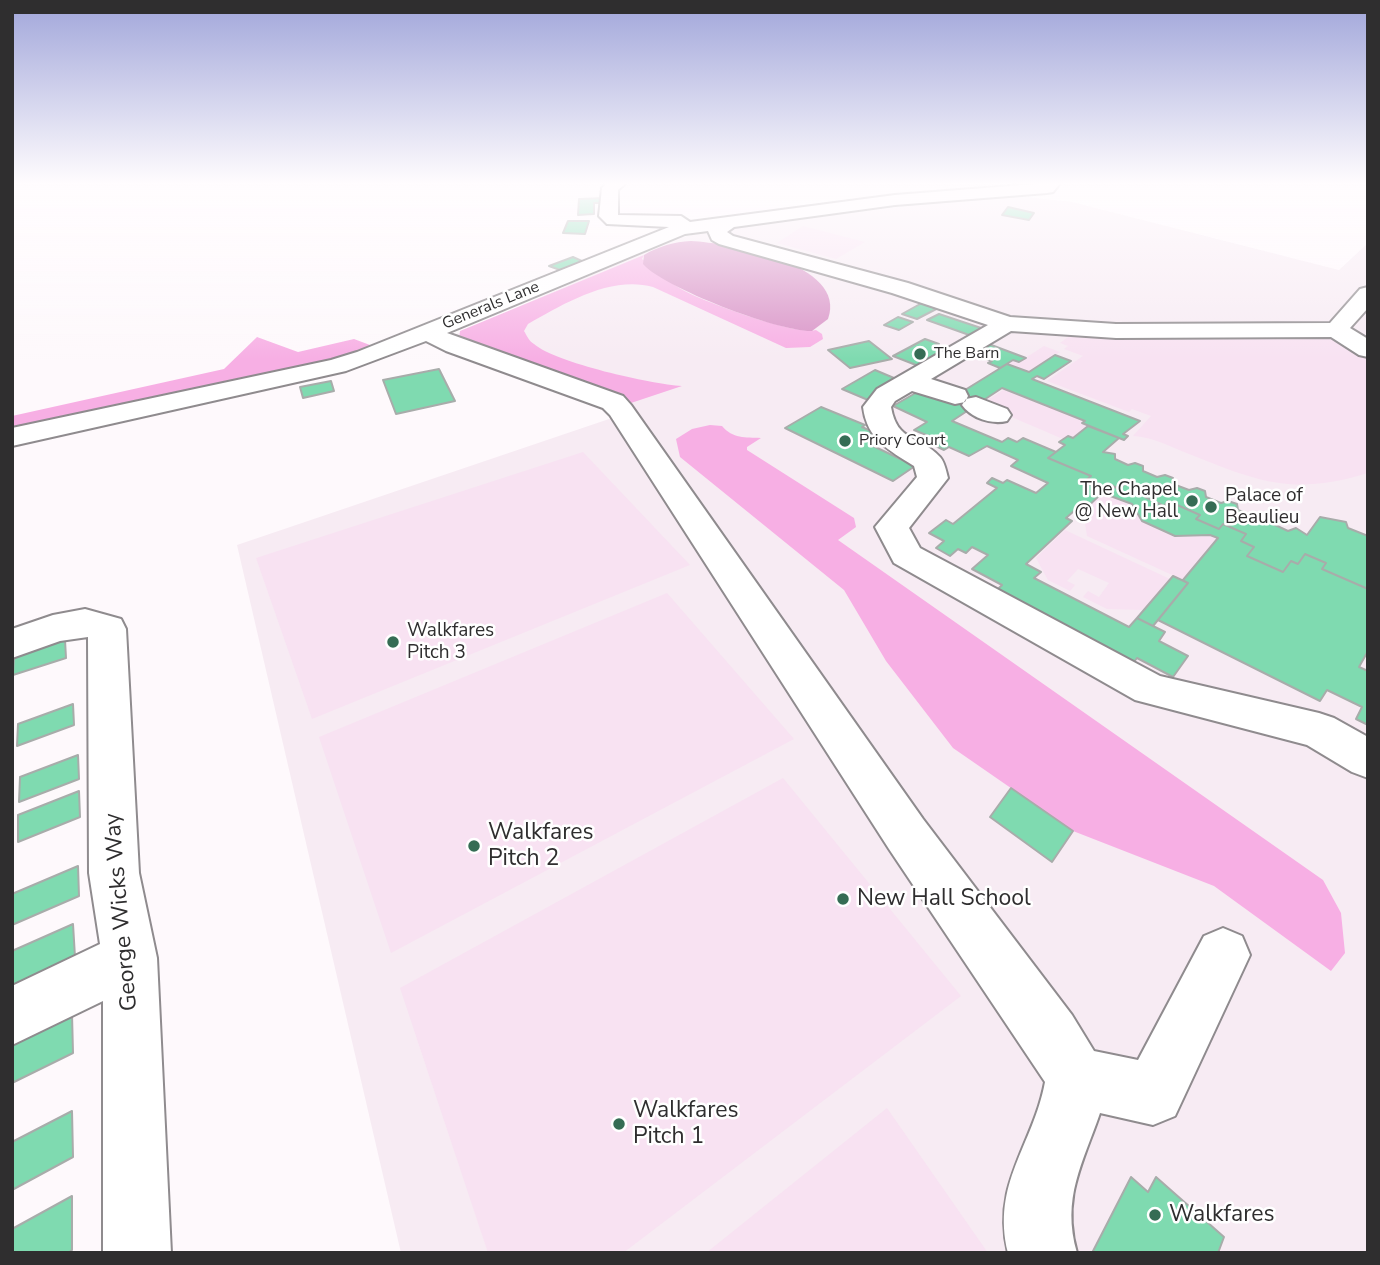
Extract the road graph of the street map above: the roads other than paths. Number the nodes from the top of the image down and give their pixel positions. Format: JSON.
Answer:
{"nodes":[{"id":1,"x":651,"y":241,"type":"edge"},
{"id":2,"x":730,"y":241,"type":"edge"},
{"id":3,"x":1368,"y":294,"type":"edge"},
{"id":4,"x":1007,"y":324,"type":"junction"},
{"id":5,"x":1336,"y":330,"type":"junction"},
{"id":6,"x":427,"y":332,"type":"junction"},
{"id":7,"x":1368,"y":350,"type":"edge"},
{"id":8,"x":910,"y":382,"type":"junction"},
{"id":9,"x":976,"y":405,"type":"dead end"},
{"id":10,"x":12,"y":438,"type":"edge"},
{"id":11,"x":12,"y":644,"type":"edge"},
{"id":12,"x":1368,"y":759,"type":"edge"},
{"id":13,"x":1223,"y":955,"type":"dead end"},
{"id":14,"x":130,"y":958,"type":"junction"},
{"id":15,"x":12,"y":1016,"type":"edge"},
{"id":16,"x":1076,"y":1077,"type":"junction"},
{"id":17,"x":138,"y":1253,"type":"edge"},
{"id":18,"x":1043,"y":1253,"type":"edge"}],
"edges":[{"from":1,"to":6,"type":"street","name":"Generals Lane"},
{"from":2,"to":4,"type":"street"},
{"from":3,"to":5,"type":"street"},
{"from":4,"to":5,"type":"street"},
{"from":4,"to":8,"type":"street"},
{"from":5,"to":7,"type":"street"},
{"from":6,"to":10,"type":"street","name":"Generals Lane"},
{"from":6,"to":16,"type":"street"},
{"from":8,"to":9,"type":"street"},
{"from":8,"to":12,"type":"street"},
{"from":11,"to":14,"type":"street","name":"George Wicks Way"},
{"from":13,"to":16,"type":"street"},
{"from":14,"to":15,"type":"street"},
{"from":14,"to":17,"type":"street","name":"George Wicks Way"},
{"from":16,"to":18,"type":"street"}]}
